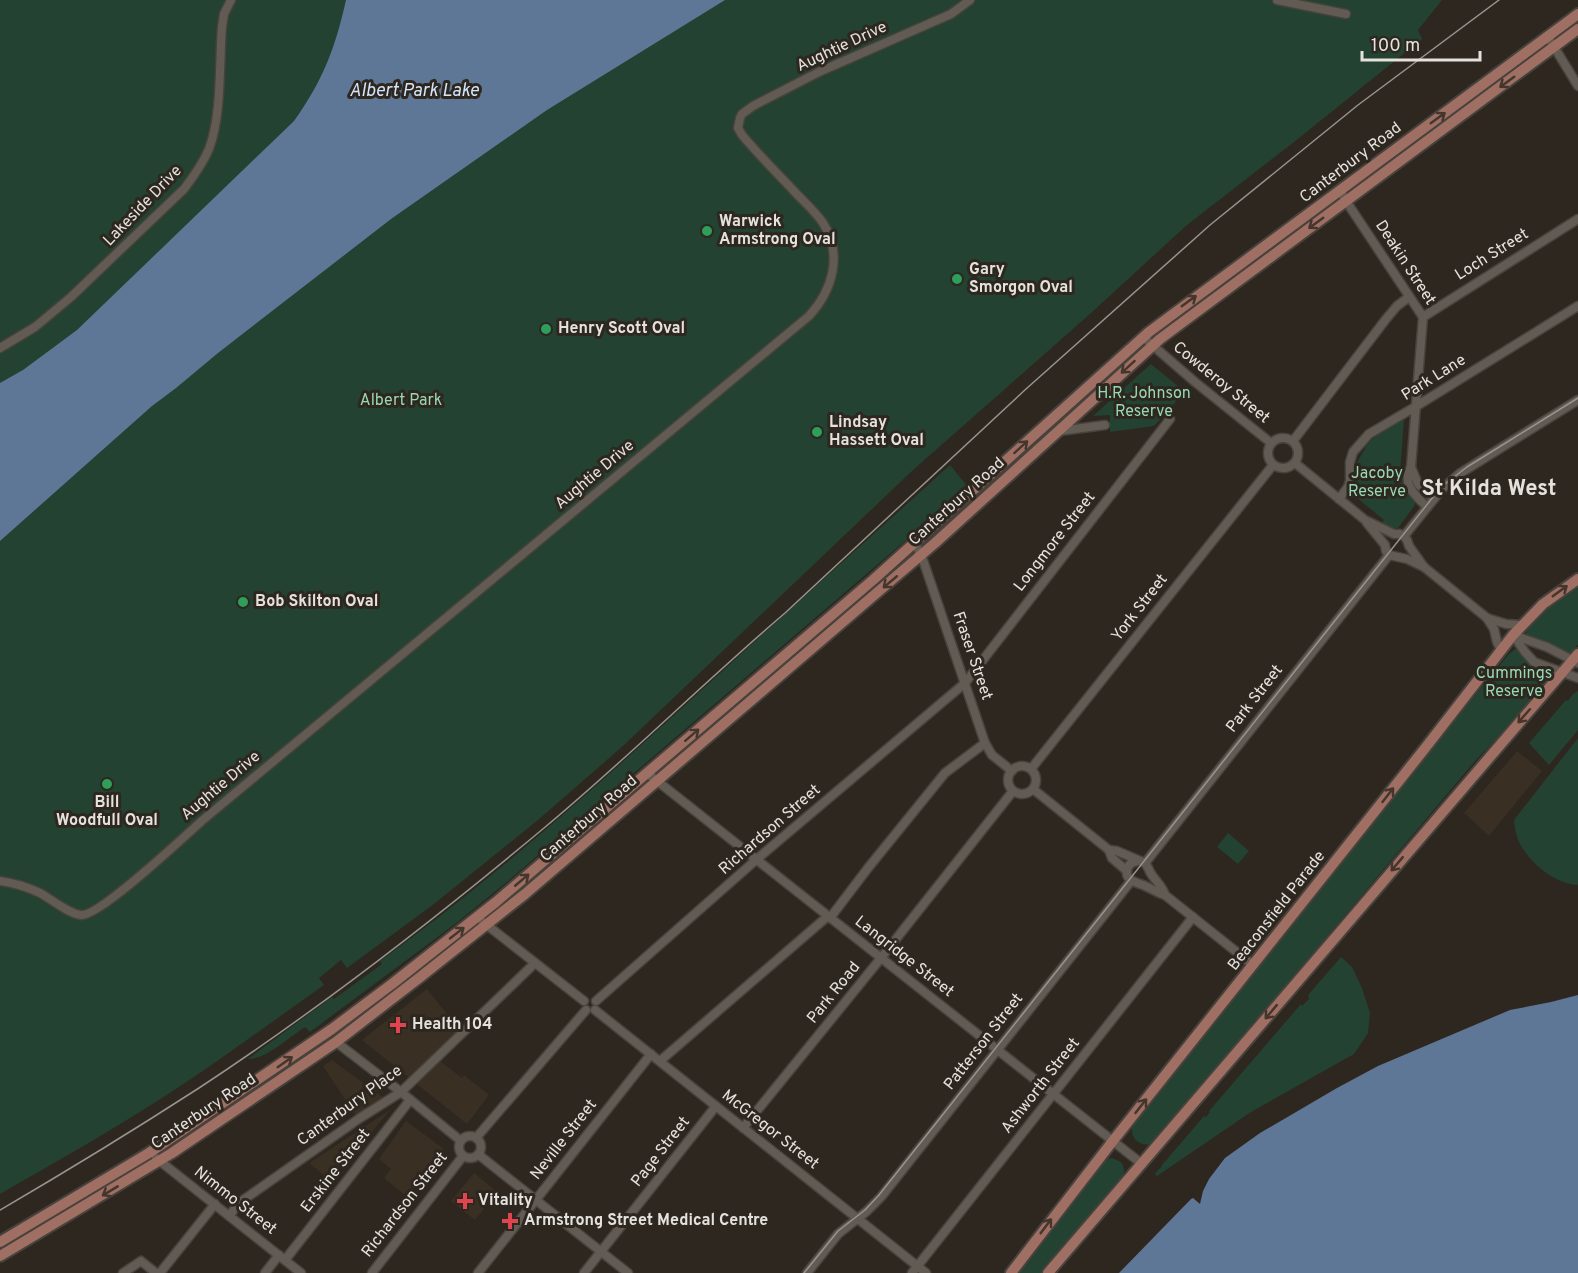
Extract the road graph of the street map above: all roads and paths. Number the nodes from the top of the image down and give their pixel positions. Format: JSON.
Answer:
{"nodes":[{"id":1,"x":231,"y":0,"type":"edge"},
{"id":2,"x":970,"y":0,"type":"edge"},
{"id":3,"x":1277,"y":0,"type":"edge"},
{"id":4,"x":1346,"y":14,"type":"dead end"},
{"id":5,"x":1578,"y":14,"type":"edge"},
{"id":6,"x":1578,"y":30,"type":"edge"},
{"id":7,"x":1548,"y":37,"type":"junction"},
{"id":8,"x":1554,"y":48,"type":"junction"},
{"id":9,"x":1578,"y":86,"type":"edge"},
{"id":10,"x":1340,"y":190,"type":"junction"},
{"id":11,"x":1346,"y":201,"type":"junction"},
{"id":12,"x":1578,"y":219,"type":"edge"},
{"id":13,"x":1409,"y":297,"type":"junction"},
{"id":14,"x":1578,"y":306,"type":"edge"},
{"id":15,"x":1423,"y":317,"type":"junction"},
{"id":16,"x":1143,"y":337,"type":"junction"},
{"id":17,"x":1152,"y":345,"type":"junction"},
{"id":18,"x":0,"y":348,"type":"edge"},
{"id":19,"x":1578,"y":400,"type":"edge"},
{"id":20,"x":1415,"y":407,"type":"junction"},
{"id":21,"x":1170,"y":419,"type":"dead end"},
{"id":22,"x":1105,"y":425,"type":"dead end"},
{"id":23,"x":1059,"y":430,"type":"junction"},
{"id":24,"x":1293,"y":441,"type":"junction"},
{"id":25,"x":1271,"y":443,"type":"junction"},
{"id":26,"x":1295,"y":463,"type":"junction"},
{"id":27,"x":1273,"y":465,"type":"junction"},
{"id":28,"x":1411,"y":467,"type":"junction"},
{"id":29,"x":1339,"y":499,"type":"junction"},
{"id":30,"x":1434,"y":499,"type":"junction"},
{"id":31,"x":1427,"y":507,"type":"junction"},
{"id":32,"x":1365,"y":520,"type":"junction"},
{"id":33,"x":1394,"y":534,"type":"junction"},
{"id":34,"x":1404,"y":536,"type":"junction"},
{"id":35,"x":915,"y":543,"type":"junction"},
{"id":36,"x":1385,"y":545,"type":"junction"},
{"id":37,"x":1409,"y":546,"type":"junction"},
{"id":38,"x":921,"y":555,"type":"junction"},
{"id":39,"x":1394,"y":556,"type":"junction"},
{"id":40,"x":1424,"y":567,"type":"junction"},
{"id":41,"x":1578,"y":579,"type":"edge"},
{"id":42,"x":1487,"y":618,"type":"junction"},
{"id":43,"x":1522,"y":625,"type":"junction"},
{"id":44,"x":1513,"y":635,"type":"junction"},
{"id":45,"x":1501,"y":650,"type":"junction"},
{"id":46,"x":1576,"y":659,"type":"edge"},
{"id":47,"x":1563,"y":672,"type":"junction"},
{"id":48,"x":1578,"y":678,"type":"edge"},
{"id":49,"x":965,"y":683,"type":"junction"},
{"id":50,"x":985,"y":743,"type":"junction"},
{"id":51,"x":1031,"y":769,"type":"junction"},
{"id":52,"x":1012,"y":771,"type":"junction"},
{"id":53,"x":647,"y":773,"type":"junction"},
{"id":54,"x":657,"y":781,"type":"junction"},
{"id":55,"x":1033,"y":789,"type":"junction"},
{"id":56,"x":1013,"y":791,"type":"junction"},
{"id":57,"x":1109,"y":850,"type":"junction"},
{"id":58,"x":758,"y":860,"type":"junction"},
{"id":59,"x":1141,"y":862,"type":"junction"},
{"id":60,"x":1127,"y":871,"type":"junction"},
{"id":61,"x":1150,"y":872,"type":"junction"},
{"id":62,"x":0,"y":881,"type":"edge"},
{"id":63,"x":1131,"y":881,"type":"junction"},
{"id":64,"x":1140,"y":884,"type":"junction"},
{"id":65,"x":1165,"y":895,"type":"junction"},
{"id":66,"x":477,"y":917,"type":"junction"},
{"id":67,"x":829,"y":917,"type":"junction"},
{"id":68,"x":1193,"y":917,"type":"junction"},
{"id":69,"x":487,"y":925,"type":"junction"},
{"id":70,"x":881,"y":958,"type":"junction"},
{"id":71,"x":535,"y":963,"type":"junction"},
{"id":72,"x":1253,"y":965,"type":"junction"},
{"id":73,"x":590,"y":1005,"type":"junction"},
{"id":74,"x":336,"y":1042,"type":"junction"},
{"id":75,"x":997,"y":1050,"type":"junction"},
{"id":76,"x":651,"y":1054,"type":"junction"},
{"id":77,"x":660,"y":1061,"type":"junction"},
{"id":78,"x":401,"y":1092,"type":"junction"},
{"id":79,"x":1053,"y":1095,"type":"junction"},
{"id":80,"x":411,"y":1100,"type":"junction"},
{"id":81,"x":716,"y":1106,"type":"junction"},
{"id":82,"x":743,"y":1128,"type":"junction"},
{"id":83,"x":476,"y":1138,"type":"junction"},
{"id":84,"x":461,"y":1141,"type":"junction"},
{"id":85,"x":1112,"y":1142,"type":"junction"},
{"id":86,"x":149,"y":1152,"type":"junction"},
{"id":87,"x":479,"y":1155,"type":"junction"},
{"id":88,"x":463,"y":1156,"type":"junction"},
{"id":89,"x":159,"y":1160,"type":"junction"},
{"id":90,"x":1142,"y":1164,"type":"junction"},
{"id":91,"x":536,"y":1200,"type":"junction"},
{"id":92,"x":215,"y":1204,"type":"junction"},
{"id":93,"x":229,"y":1216,"type":"junction"},
{"id":94,"x":857,"y":1218,"type":"junction"},
{"id":95,"x":0,"y":1242,"type":"edge"},
{"id":96,"x":601,"y":1252,"type":"junction"},
{"id":97,"x":0,"y":1256,"type":"edge"},
{"id":98,"x":282,"y":1257,"type":"junction"},
{"id":99,"x":914,"y":1270,"type":"edge"},
{"id":100,"x":123,"y":1273,"type":"edge"},
{"id":101,"x":158,"y":1273,"type":"edge"},
{"id":102,"x":264,"y":1273,"type":"edge"},
{"id":103,"x":301,"y":1273,"type":"edge"},
{"id":104,"x":372,"y":1273,"type":"edge"},
{"id":105,"x":478,"y":1273,"type":"edge"},
{"id":106,"x":584,"y":1273,"type":"edge"},
{"id":107,"x":628,"y":1273,"type":"edge"},
{"id":108,"x":807,"y":1273,"type":"edge"},
{"id":109,"x":926,"y":1273,"type":"edge"},
{"id":110,"x":1011,"y":1273,"type":"edge"},
{"id":111,"x":1048,"y":1273,"type":"edge"}],
"edges":[{"from":1,"to":18,"type":"street","name":"Lakeside Drive"},
{"from":2,"to":62,"type":"street","name":"Aughtie Drive"},
{"from":3,"to":4,"type":"street"},
{"from":5,"to":7,"type":"main road","name":"Canterbury Road"},
{"from":6,"to":8,"type":"main road","name":"Canterbury Road"},
{"from":7,"to":8,"type":"street"},
{"from":10,"to":7,"type":"main road","name":"Canterbury Road","one_way":true},
{"from":8,"to":9,"type":"street"},
{"from":8,"to":11,"type":"main road","name":"Canterbury Road","one_way":true},
{"from":10,"to":11,"type":"street","name":"Deakin Street"},
{"from":16,"to":10,"type":"main road","name":"Canterbury Road","one_way":true},
{"from":11,"to":13,"type":"street","name":"Deakin Street"},
{"from":11,"to":17,"type":"main road","name":"Canterbury Road","one_way":true},
{"from":12,"to":15,"type":"street","name":"Loch Street"},
{"from":13,"to":15,"type":"street","name":"Deakin Street"},
{"from":13,"to":24,"type":"street"},
{"from":14,"to":20,"type":"street","name":"Park Lane"},
{"from":15,"to":20,"type":"street","name":"Deakin Street"},
{"from":16,"to":17,"type":"street"},
{"from":35,"to":16,"type":"main road","name":"Canterbury Road","one_way":true},
{"from":17,"to":23,"type":"main road","name":"Canterbury Road","one_way":true},
{"from":17,"to":25,"type":"street","name":"Cowderoy Street"},
{"from":19,"to":30,"type":"street"},
{"from":20,"to":28,"type":"street","name":"Deakin Street"},
{"from":20,"to":29,"type":"street","name":"Park Lane"},
{"from":21,"to":49,"type":"street","name":"Longmore Street"},
{"from":22,"to":23,"type":"street"},
{"from":23,"to":38,"type":"main road","name":"Canterbury Road"},
{"from":24,"to":25,"type":"street"},
{"from":24,"to":26,"type":"street"},
{"from":25,"to":27,"type":"street"},
{"from":26,"to":27,"type":"street"},
{"from":26,"to":29,"type":"street"},
{"from":27,"to":51,"type":"street","name":"York Street"},
{"from":28,"to":30,"type":"street"},
{"from":28,"to":31,"type":"street","name":"Deakin Street"},
{"from":29,"to":32,"type":"street"},
{"from":30,"to":31,"type":"street"},
{"from":31,"to":34,"type":"street"},
{"from":32,"to":33,"type":"street"},
{"from":32,"to":36,"type":"street"},
{"from":33,"to":34,"type":"street"},
{"from":33,"to":36,"type":"street"},
{"from":34,"to":37,"type":"street"},
{"from":35,"to":38,"type":"street","name":"Fraser Street"},
{"from":53,"to":35,"type":"main road","name":"Canterbury Road","one_way":true},
{"from":36,"to":39,"type":"street"},
{"from":37,"to":39,"type":"street"},
{"from":37,"to":40,"type":"street"},
{"from":38,"to":49,"type":"street","name":"Fraser Street"},
{"from":38,"to":54,"type":"main road","name":"Canterbury Road","one_way":true},
{"from":39,"to":40,"type":"street"},
{"from":39,"to":59,"type":"street","name":"Park Street"},
{"from":40,"to":42,"type":"street"},
{"from":43,"to":41,"type":"main road","name":"Beaconsfield Parade","one_way":true},
{"from":42,"to":43,"type":"street"},
{"from":42,"to":45,"type":"street"},
{"from":43,"to":44,"type":"main road","name":"Beaconsfield Parade"},
{"from":44,"to":45,"type":"main road","name":"Beaconsfield Parade"},
{"from":44,"to":46,"type":"street"},
{"from":44,"to":47,"type":"street"},
{"from":72,"to":45,"type":"main road","name":"Beaconsfield Parade","one_way":true},
{"from":46,"to":47,"type":"main road"},
{"from":47,"to":48,"type":"street"},
{"from":47,"to":90,"type":"main road","one_way":true},
{"from":49,"to":50,"type":"street","name":"Fraser Street"},
{"from":49,"to":58,"type":"street","name":"Richardson Street"},
{"from":50,"to":52,"type":"street","name":"Fraser Street"},
{"from":50,"to":67,"type":"street"},
{"from":51,"to":52,"type":"street"},
{"from":51,"to":55,"type":"street"},
{"from":52,"to":56,"type":"street"},
{"from":53,"to":54,"type":"street","name":"Langridge Street"},
{"from":66,"to":53,"type":"main road","name":"Canterbury Road","one_way":true},
{"from":54,"to":58,"type":"street","name":"Langridge Street"},
{"from":54,"to":69,"type":"main road","name":"Canterbury Road"},
{"from":55,"to":56,"type":"street"},
{"from":55,"to":57,"type":"street"},
{"from":56,"to":70,"type":"street","name":"Park Road"},
{"from":57,"to":59,"type":"street"},
{"from":57,"to":60,"type":"street"},
{"from":58,"to":67,"type":"street","name":"Langridge Street"},
{"from":58,"to":73,"type":"street","name":"Richardson Street"},
{"from":59,"to":60,"type":"street"},
{"from":59,"to":61,"type":"street"},
{"from":60,"to":63,"type":"street"},
{"from":61,"to":64,"type":"street"},
{"from":61,"to":65,"type":"street"},
{"from":63,"to":64,"type":"street"},
{"from":63,"to":75,"type":"street","name":"Patterson Street"},
{"from":64,"to":65,"type":"street"},
{"from":65,"to":68,"type":"street"},
{"from":66,"to":69,"type":"street","name":"McGregor Street"},
{"from":86,"to":66,"type":"main road","name":"Canterbury Road","one_way":true},
{"from":67,"to":70,"type":"street","name":"Langridge Street"},
{"from":67,"to":77,"type":"street"},
{"from":68,"to":72,"type":"street"},
{"from":68,"to":79,"type":"street","name":"Ashworth Street"},
{"from":69,"to":71,"type":"street","name":"McGregor Street"},
{"from":69,"to":74,"type":"main road","name":"Canterbury Road"},
{"from":70,"to":75,"type":"street","name":"Langridge Street"},
{"from":70,"to":82,"type":"street","name":"Park Road"},
{"from":71,"to":73,"type":"street","name":"McGregor Street"},
{"from":71,"to":78,"type":"street","name":"Canterbury Place"},
{"from":85,"to":72,"type":"main road","name":"Beaconsfield Parade","one_way":true},
{"from":73,"to":76,"type":"street","name":"McGregor Street"},
{"from":73,"to":83,"type":"street","name":"Richardson Street"},
{"from":74,"to":78,"type":"street"},
{"from":74,"to":89,"type":"main road","name":"Canterbury Road"},
{"from":75,"to":79,"type":"street","name":"Langridge Street"},
{"from":75,"to":94,"type":"street","name":"Patterson Street"},
{"from":76,"to":77,"type":"street","name":"McGregor Street"},
{"from":76,"to":91,"type":"street","name":"Neville Street"},
{"from":77,"to":81,"type":"street","name":"McGregor Street"},
{"from":78,"to":80,"type":"street"},
{"from":78,"to":93,"type":"street","name":"Canterbury Place"},
{"from":79,"to":85,"type":"street","name":"Langridge Street"},
{"from":79,"to":99,"type":"street","name":"Ashworth Street"},
{"from":80,"to":84,"type":"street"},
{"from":80,"to":98,"type":"street","name":"Erskine Street"},
{"from":81,"to":82,"type":"street","name":"McGregor Street"},
{"from":81,"to":96,"type":"street","name":"Page Street"},
{"from":82,"to":94,"type":"street","name":"McGregor Street"},
{"from":83,"to":84,"type":"street"},
{"from":83,"to":87,"type":"street"},
{"from":84,"to":88,"type":"street"},
{"from":85,"to":90,"type":"street","name":"Langridge Street"},
{"from":110,"to":85,"type":"main road","name":"Beaconsfield Parade","one_way":true},
{"from":86,"to":89,"type":"street","name":"Nimmo Street"},
{"from":86,"to":95,"type":"main road","name":"Canterbury Road"},
{"from":87,"to":88,"type":"street"},
{"from":87,"to":91,"type":"street"},
{"from":88,"to":104,"type":"street","name":"Richardson Street"},
{"from":89,"to":92,"type":"street","name":"Nimmo Street"},
{"from":89,"to":97,"type":"main road","name":"Canterbury Road","one_way":true},
{"from":90,"to":111,"type":"main road"},
{"from":91,"to":96,"type":"street"},
{"from":91,"to":105,"type":"street","name":"Neville Street"},
{"from":92,"to":93,"type":"street","name":"Nimmo Street"},
{"from":92,"to":101,"type":"street"},
{"from":93,"to":98,"type":"street","name":"Nimmo Street"},
{"from":94,"to":99,"type":"street","name":"McGregor Street"},
{"from":94,"to":108,"type":"street","name":"Patterson Street"},
{"from":96,"to":106,"type":"street","name":"Page Street"},
{"from":96,"to":107,"type":"street"},
{"from":98,"to":102,"type":"street","name":"Erskine Street"},
{"from":98,"to":103,"type":"street","name":"Nimmo Street"},
{"from":99,"to":109,"type":"street","name":"McGregor Street"},
{"from":100,"to":101,"type":"street"}]}
